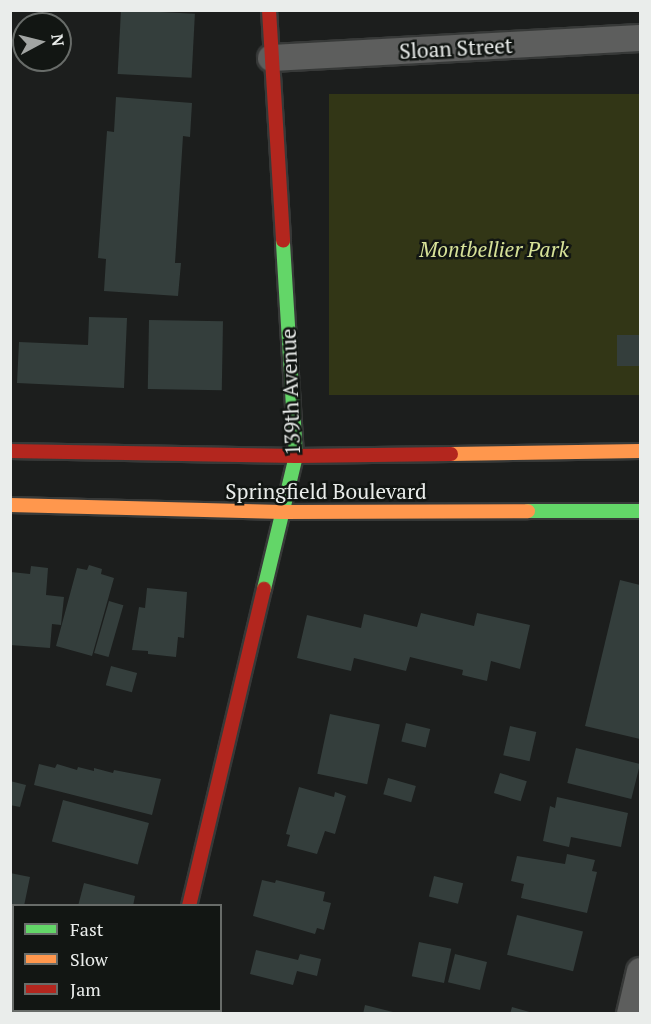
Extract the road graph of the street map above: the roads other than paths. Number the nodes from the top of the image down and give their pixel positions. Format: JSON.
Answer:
{"nodes":[{"id":1,"x":269,"y":10,"type":"edge"},
{"id":2,"x":640,"y":38,"type":"edge"},
{"id":3,"x":271,"y":58,"type":"junction"},
{"id":4,"x":10,"y":451,"type":"edge"},
{"id":5,"x":640,"y":451,"type":"edge"},
{"id":6,"x":296,"y":456,"type":"junction"},
{"id":7,"x":10,"y":505,"type":"edge"},
{"id":8,"x":282,"y":512,"type":"junction"},
{"id":9,"x":640,"y":512,"type":"edge"},
{"id":10,"x":189,"y":904,"type":"edge"},
{"id":11,"x":640,"y":971,"type":"edge"},
{"id":12,"x":630,"y":1014,"type":"edge"}],
"edges":[{"from":1,"to":3,"type":"main road","name":"139th Avenue"},
{"from":2,"to":3,"type":"street","name":"Sloan Street"},
{"from":3,"to":6,"type":"main road","name":"139th Avenue"},
{"from":4,"to":6,"type":"main road","name":"Springfield Boulevard"},
{"from":5,"to":6,"type":"main road","name":"Springfield Boulevard"},
{"from":6,"to":8,"type":"main road","name":"139th Avenue"},
{"from":7,"to":8,"type":"main road","name":"Springfield Boulevard"},
{"from":8,"to":9,"type":"main road","name":"Springfield Boulevard"},
{"from":8,"to":10,"type":"main road","name":"139th Avenue"},
{"from":11,"to":12,"type":"street"}]}
